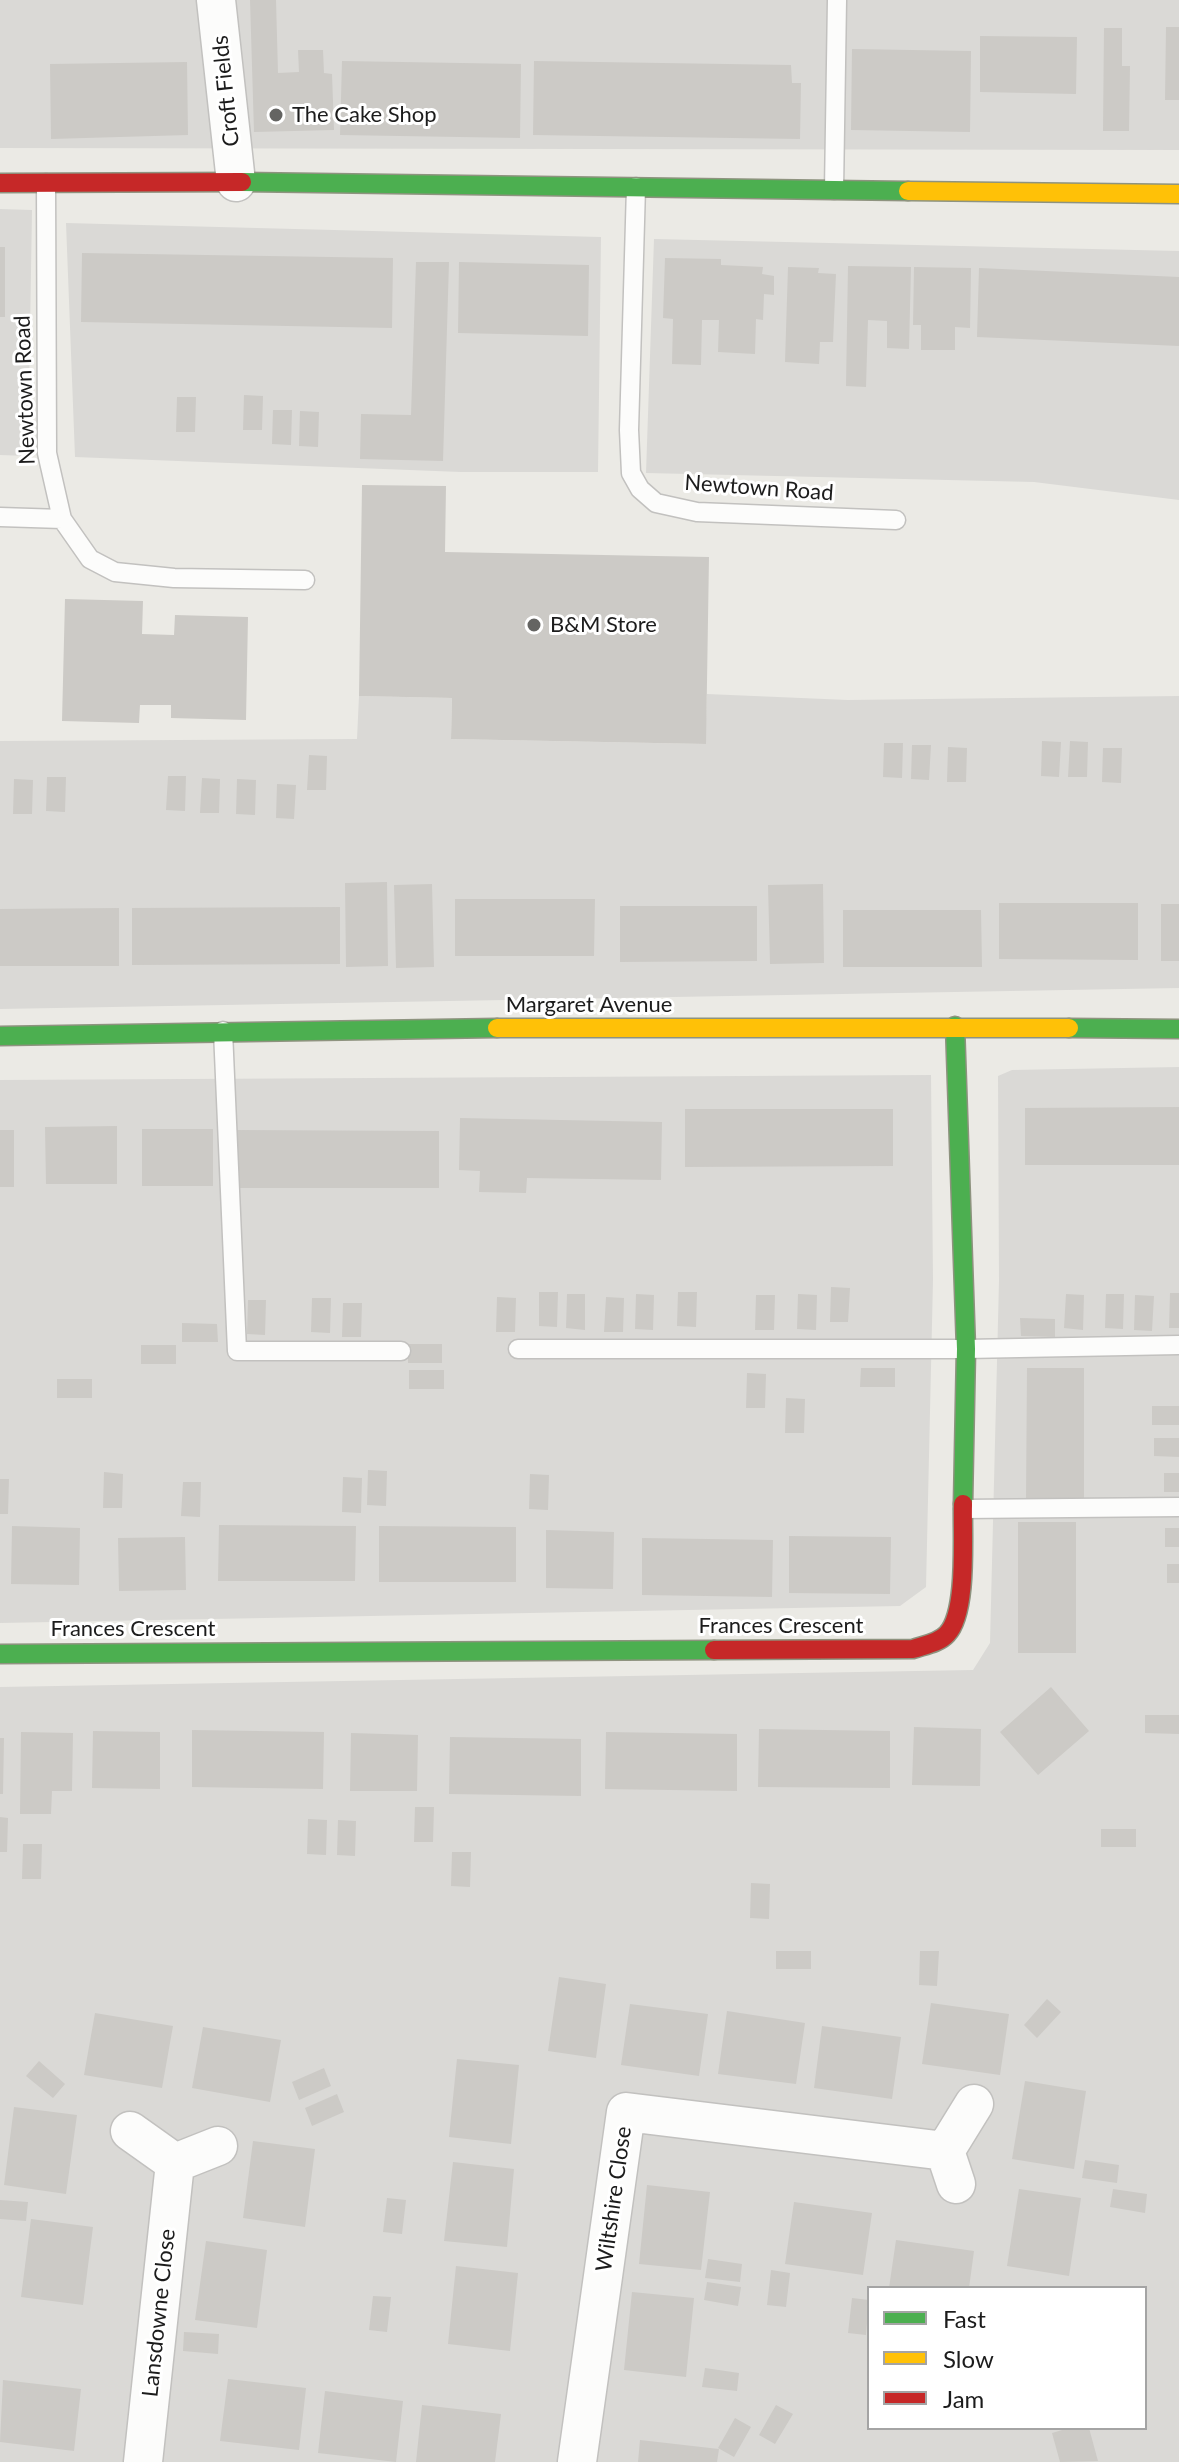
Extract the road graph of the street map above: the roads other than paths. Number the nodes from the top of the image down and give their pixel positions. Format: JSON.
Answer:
{"nodes":[{"id":1,"x":216,"y":0,"type":"edge"},
{"id":2,"x":837,"y":0,"type":"edge"},
{"id":3,"x":236,"y":182,"type":"junction"},
{"id":4,"x":0,"y":183,"type":"edge"},
{"id":5,"x":46,"y":183,"type":"junction"},
{"id":6,"x":636,"y":187,"type":"junction"},
{"id":7,"x":834,"y":190,"type":"junction"},
{"id":8,"x":1179,"y":194,"type":"edge"},
{"id":9,"x":0,"y":517,"type":"edge"},
{"id":10,"x":62,"y":519,"type":"junction"},
{"id":11,"x":896,"y":520,"type":"dead end"},
{"id":12,"x":305,"y":580,"type":"dead end"},
{"id":13,"x":955,"y":1026,"type":"junction"},
{"id":14,"x":1179,"y":1029,"type":"edge"},
{"id":15,"x":223,"y":1031,"type":"junction"},
{"id":16,"x":0,"y":1036,"type":"edge"},
{"id":17,"x":1179,"y":1345,"type":"edge"},
{"id":18,"x":518,"y":1349,"type":"dead end"},
{"id":19,"x":966,"y":1349,"type":"junction"},
{"id":20,"x":401,"y":1351,"type":"dead end"},
{"id":21,"x":1179,"y":1507,"type":"edge"},
{"id":22,"x":963,"y":1509,"type":"junction"},
{"id":23,"x":0,"y":1654,"type":"edge"},
{"id":24,"x":974,"y":2104,"type":"dead end"},
{"id":25,"x":130,"y":2131,"type":"dead end"},
{"id":26,"x":218,"y":2146,"type":"dead end"},
{"id":27,"x":175,"y":2163,"type":"junction"},
{"id":28,"x":143,"y":2462,"type":"edge"},
{"id":29,"x":577,"y":2462,"type":"edge"}],
"edges":[{"from":1,"to":3,"type":"street","name":"Croft Fields"},
{"from":2,"to":7,"type":"lane"},
{"from":3,"to":5,"type":"street"},
{"from":3,"to":6,"type":"street"},
{"from":4,"to":5,"type":"street"},
{"from":5,"to":10,"type":"lane","name":"Newtown Road"},
{"from":6,"to":7,"type":"street"},
{"from":6,"to":11,"type":"lane","name":"Newtown Road"},
{"from":7,"to":8,"type":"street"},
{"from":9,"to":10,"type":"lane"},
{"from":10,"to":12,"type":"lane","name":"Newtown Road"},
{"from":13,"to":14,"type":"street","name":"Margaret Avenue"},
{"from":13,"to":15,"type":"street","name":"Margaret Avenue"},
{"from":13,"to":19,"type":"street","name":"Frances Crescent"},
{"from":15,"to":16,"type":"street","name":"Margaret Avenue"},
{"from":15,"to":20,"type":"lane"},
{"from":17,"to":19,"type":"lane"},
{"from":18,"to":19,"type":"lane"},
{"from":19,"to":22,"type":"street","name":"Frances Crescent"},
{"from":21,"to":22,"type":"lane"},
{"from":22,"to":23,"type":"street","name":"Frances Crescent"},
{"from":24,"to":29,"type":"street","name":"Wiltshire Close"},
{"from":25,"to":27,"type":"street"},
{"from":26,"to":27,"type":"street"},
{"from":27,"to":28,"type":"street","name":"Lansdowne Close"}]}
